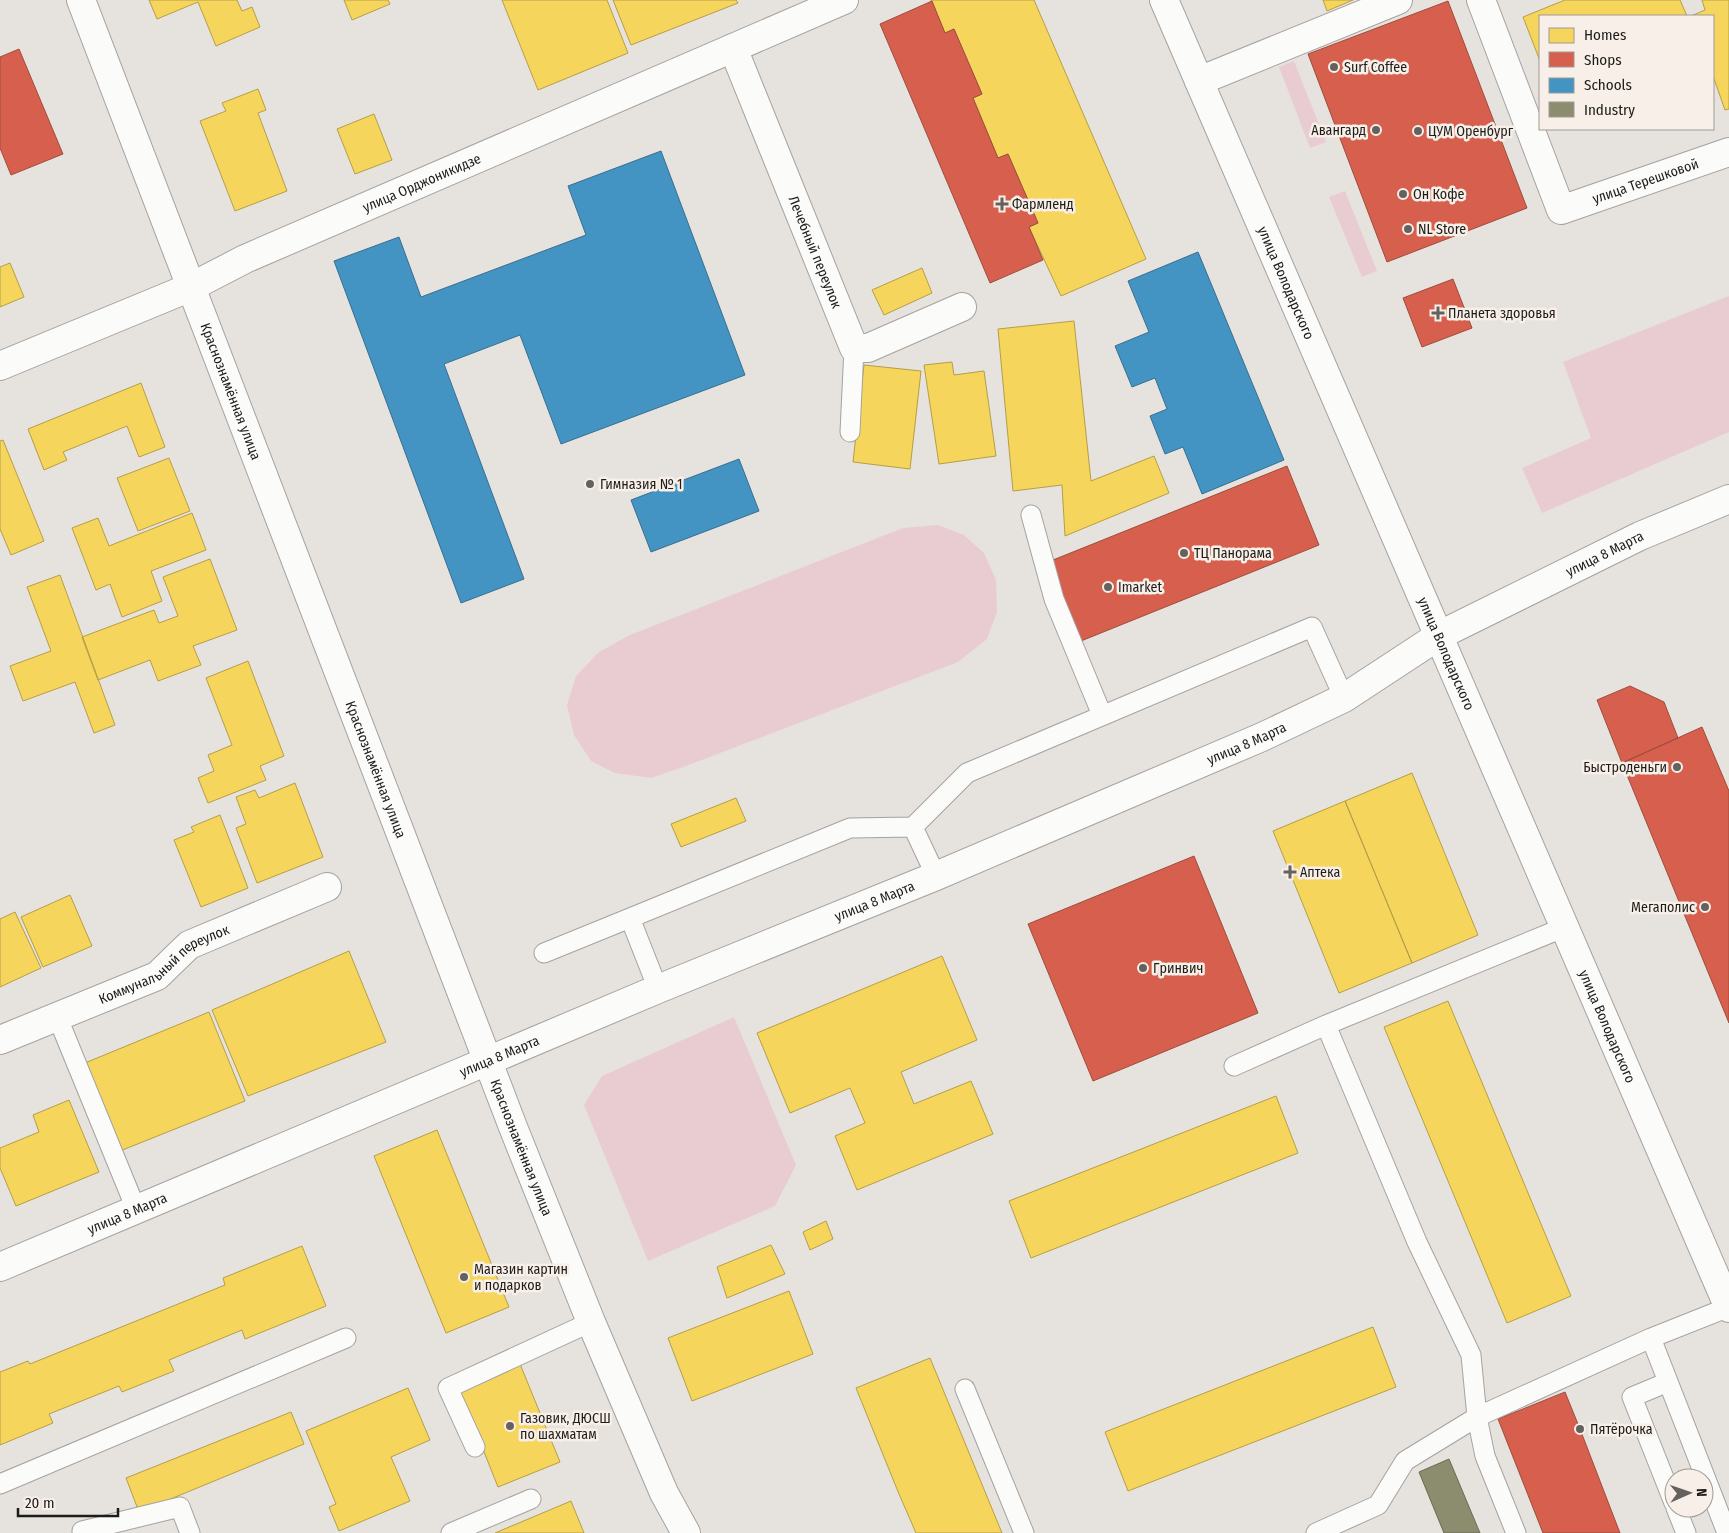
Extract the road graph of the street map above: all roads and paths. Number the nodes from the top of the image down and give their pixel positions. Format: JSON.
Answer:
{"nodes":[{"id":1,"x":81,"y":0,"type":"edge"},
{"id":2,"x":844,"y":0,"type":"edge"},
{"id":3,"x":1164,"y":0,"type":"edge"},
{"id":4,"x":1398,"y":0,"type":"edge"},
{"id":5,"x":1481,"y":0,"type":"edge"},
{"id":6,"x":733,"y":48,"type":"junction"},
{"id":7,"x":1199,"y":81,"type":"junction"},
{"id":8,"x":1729,"y":152,"type":"edge"},
{"id":9,"x":191,"y":287,"type":"junction"},
{"id":10,"x":962,"y":307,"type":"dead end"},
{"id":11,"x":854,"y":348,"type":"junction"},
{"id":12,"x":0,"y":366,"type":"edge"},
{"id":13,"x":850,"y":432,"type":"dead end"},
{"id":14,"x":1729,"y":498,"type":"edge"},
{"id":15,"x":1031,"y":515,"type":"dead end"},
{"id":16,"x":1440,"y":635,"type":"junction"},
{"id":17,"x":1344,"y":698,"type":"junction"},
{"id":18,"x":1102,"y":715,"type":"junction"},
{"id":19,"x":913,"y":827,"type":"junction"},
{"id":20,"x":936,"y":876,"type":"junction"},
{"id":21,"x":327,"y":887,"type":"dead end"},
{"id":22,"x":630,"y":918,"type":"junction"},
{"id":23,"x":1565,"y":927,"type":"junction"},
{"id":24,"x":544,"y":953,"type":"dead end"},
{"id":25,"x":658,"y":989,"type":"junction"},
{"id":26,"x":57,"y":1016,"type":"junction"},
{"id":27,"x":1326,"y":1025,"type":"junction"},
{"id":28,"x":0,"y":1040,"type":"edge"},
{"id":29,"x":488,"y":1062,"type":"junction"},
{"id":30,"x":1234,"y":1066,"type":"dead end"},
{"id":31,"x":136,"y":1209,"type":"junction"},
{"id":32,"x":0,"y":1267,"type":"edge"},
{"id":33,"x":1729,"y":1308,"type":"edge"},
{"id":34,"x":591,"y":1322,"type":"junction"},
{"id":35,"x":346,"y":1338,"type":"dead end"},
{"id":36,"x":1651,"y":1338,"type":"junction"},
{"id":37,"x":1668,"y":1382,"type":"junction"},
{"id":38,"x":965,"y":1389,"type":"dead end"},
{"id":39,"x":1477,"y":1417,"type":"junction"},
{"id":40,"x":475,"y":1447,"type":"dead end"},
{"id":41,"x":1664,"y":1478,"type":"edge"},
{"id":42,"x":0,"y":1484,"type":"edge"},
{"id":43,"x":531,"y":1499,"type":"dead end"},
{"id":44,"x":1680,"y":1518,"type":"edge"},
{"id":45,"x":82,"y":1531,"type":"dead end"},
{"id":46,"x":190,"y":1533,"type":"edge"},
{"id":47,"x":451,"y":1533,"type":"edge"},
{"id":48,"x":686,"y":1533,"type":"edge"},
{"id":49,"x":1024,"y":1533,"type":"edge"},
{"id":50,"x":1316,"y":1533,"type":"edge"},
{"id":51,"x":1516,"y":1533,"type":"edge"},
{"id":52,"x":1686,"y":1533,"type":"edge"},
{"id":53,"x":1727,"y":1533,"type":"edge"}],
"edges":[{"from":1,"to":9,"type":"main road","name":"Краснознамённая улица"},
{"from":2,"to":6,"type":"main road","name":"улица Орджоникидзе"},
{"from":3,"to":7,"type":"main road","name":"улица Володарского"},
{"from":4,"to":7,"type":"main road"},
{"from":5,"to":8,"type":"main road","name":"улица Терешковой"},
{"from":6,"to":9,"type":"main road","name":"улица Орджоникидзе"},
{"from":6,"to":11,"type":"main road","name":"Лечебный переулок"},
{"from":7,"to":16,"type":"main road","name":"улица Володарского"},
{"from":9,"to":12,"type":"main road","name":"улица Орджоникидзе"},
{"from":9,"to":29,"type":"main road","name":"Краснознамённая улица"},
{"from":10,"to":11,"type":"main road"},
{"from":11,"to":13,"type":"lane"},
{"from":14,"to":16,"type":"main road","name":"улица 8 Марта"},
{"from":15,"to":18,"type":"lane"},
{"from":16,"to":17,"type":"main road","name":"улица 8 Марта"},
{"from":16,"to":23,"type":"main road","name":"улица Володарского"},
{"from":17,"to":18,"type":"lane"},
{"from":17,"to":20,"type":"main road","name":"улица 8 Марта"},
{"from":18,"to":19,"type":"lane"},
{"from":19,"to":20,"type":"lane"},
{"from":19,"to":22,"type":"lane"},
{"from":20,"to":25,"type":"main road","name":"улица 8 Марта"},
{"from":21,"to":26,"type":"main road","name":"Коммунальный переулок"},
{"from":22,"to":24,"type":"lane"},
{"from":22,"to":25,"type":"lane"},
{"from":23,"to":27,"type":"lane"},
{"from":23,"to":33,"type":"main road","name":"улица Володарского"},
{"from":25,"to":29,"type":"main road","name":"улица 8 Марта"},
{"from":26,"to":28,"type":"main road","name":"Коммунальный переулок"},
{"from":26,"to":31,"type":"lane"},
{"from":27,"to":30,"type":"lane"},
{"from":27,"to":39,"type":"lane"},
{"from":29,"to":31,"type":"main road","name":"улица 8 Марта"},
{"from":29,"to":34,"type":"main road","name":"Краснознамённая улица"},
{"from":31,"to":32,"type":"main road","name":"улица 8 Марта"},
{"from":33,"to":36,"type":"lane"},
{"from":34,"to":40,"type":"lane"},
{"from":34,"to":48,"type":"main road","name":"Краснознамённая улица"},
{"from":35,"to":42,"type":"lane"},
{"from":36,"to":37,"type":"lane"},
{"from":36,"to":39,"type":"lane"},
{"from":37,"to":41,"type":"lane"},
{"from":37,"to":53,"type":"lane"},
{"from":38,"to":49,"type":"lane"},
{"from":39,"to":50,"type":"lane"},
{"from":39,"to":51,"type":"lane"},
{"from":43,"to":47,"type":"lane"},
{"from":44,"to":52,"type":"lane"},
{"from":45,"to":46,"type":"lane"}]}
